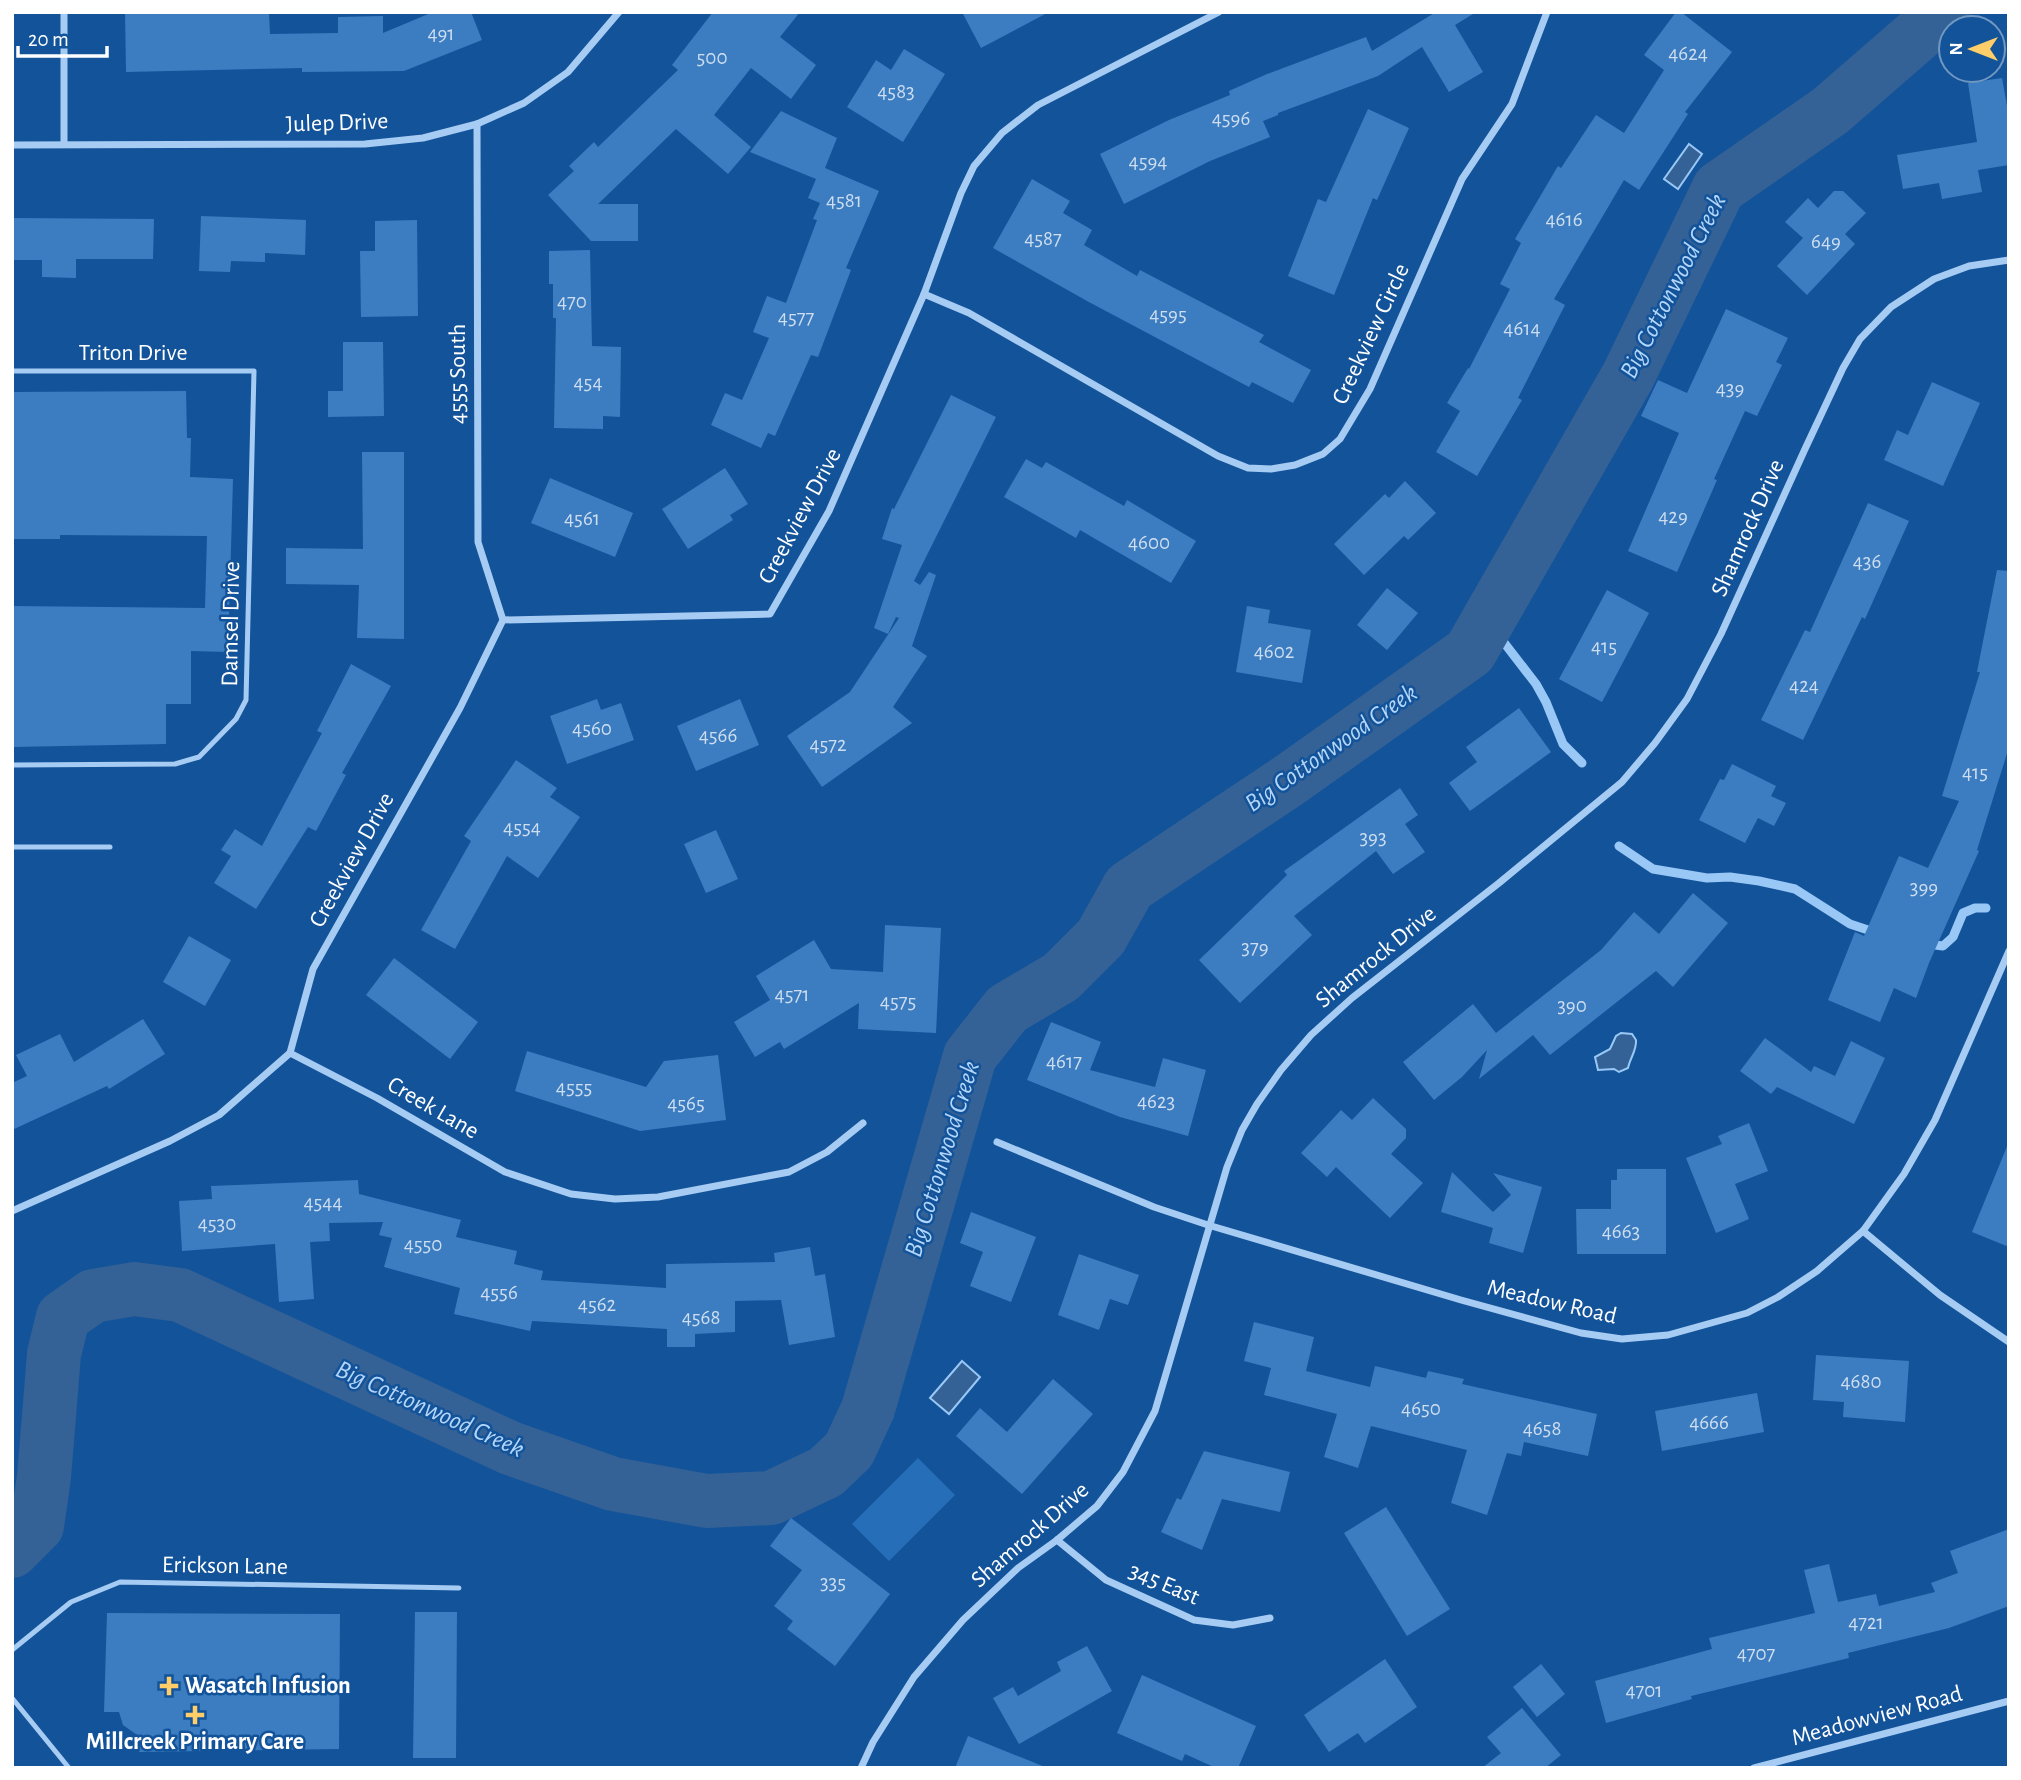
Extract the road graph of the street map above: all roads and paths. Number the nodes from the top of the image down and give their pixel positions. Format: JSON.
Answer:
{"nodes":[{"id":1,"x":64,"y":12,"type":"edge"},
{"id":2,"x":619,"y":12,"type":"edge"},
{"id":3,"x":1219,"y":12,"type":"edge"},
{"id":4,"x":1547,"y":12,"type":"edge"},
{"id":5,"x":477,"y":124,"type":"junction"},
{"id":6,"x":64,"y":144,"type":"junction"},
{"id":7,"x":12,"y":145,"type":"edge"},
{"id":8,"x":2009,"y":260,"type":"edge"},
{"id":9,"x":924,"y":294,"type":"junction"},
{"id":10,"x":12,"y":371,"type":"edge"},
{"id":11,"x":254,"y":371,"type":"joint"},
{"id":12,"x":503,"y":621,"type":"junction"},
{"id":13,"x":12,"y":765,"type":"edge"},
{"id":14,"x":12,"y":847,"type":"edge"},
{"id":15,"x":110,"y":847,"type":"dead end"},
{"id":16,"x":2009,"y":951,"type":"edge"},
{"id":17,"x":290,"y":1053,"type":"junction"},
{"id":18,"x":863,"y":1123,"type":"dead end"},
{"id":19,"x":997,"y":1142,"type":"dead end"},
{"id":20,"x":12,"y":1211,"type":"edge"},
{"id":21,"x":1208,"y":1225,"type":"junction"},
{"id":22,"x":1863,"y":1231,"type":"junction"},
{"id":23,"x":2009,"y":1342,"type":"edge"},
{"id":24,"x":1057,"y":1540,"type":"junction"},
{"id":25,"x":459,"y":1588,"type":"dead end"},
{"id":26,"x":1270,"y":1618,"type":"dead end"},
{"id":27,"x":12,"y":1650,"type":"edge"},
{"id":28,"x":12,"y":1698,"type":"edge"},
{"id":29,"x":2009,"y":1701,"type":"edge"},
{"id":30,"x":69,"y":1768,"type":"edge"},
{"id":31,"x":861,"y":1768,"type":"edge"},
{"id":32,"x":1754,"y":1768,"type":"edge"}],
"edges":[{"from":1,"to":6,"type":"street"},
{"from":2,"to":5,"type":"street","name":"Julep Drive"},
{"from":3,"to":9,"type":"street","name":"Creekview Drive"},
{"from":4,"to":9,"type":"street","name":"Creekview Circle"},
{"from":5,"to":6,"type":"street","name":"Julep Drive"},
{"from":5,"to":12,"type":"street","name":"4555 South"},
{"from":6,"to":7,"type":"street","name":"Julep Drive"},
{"from":8,"to":21,"type":"street","name":"Shamrock Drive"},
{"from":9,"to":12,"type":"street","name":"Creekview Drive"},
{"from":10,"to":11,"type":"lane","name":"Triton Drive"},
{"from":11,"to":13,"type":"lane","name":"Damsel Drive"},
{"from":12,"to":17,"type":"street","name":"Creekview Drive"},
{"from":14,"to":15,"type":"lane"},
{"from":16,"to":22,"type":"street","name":"Meadow Road"},
{"from":17,"to":18,"type":"street","name":"Creek Lane"},
{"from":17,"to":20,"type":"street"},
{"from":19,"to":21,"type":"street","name":"Meadow Road"},
{"from":21,"to":22,"type":"street","name":"Meadow Road"},
{"from":21,"to":24,"type":"street","name":"Shamrock Drive"},
{"from":22,"to":23,"type":"street"},
{"from":24,"to":26,"type":"street","name":"345 East"},
{"from":24,"to":31,"type":"street","name":"Shamrock Drive"},
{"from":25,"to":27,"type":"lane","name":"Erickson Lane"},
{"from":28,"to":30,"type":"lane"},
{"from":29,"to":32,"type":"street","name":"Meadowview Road"}]}
